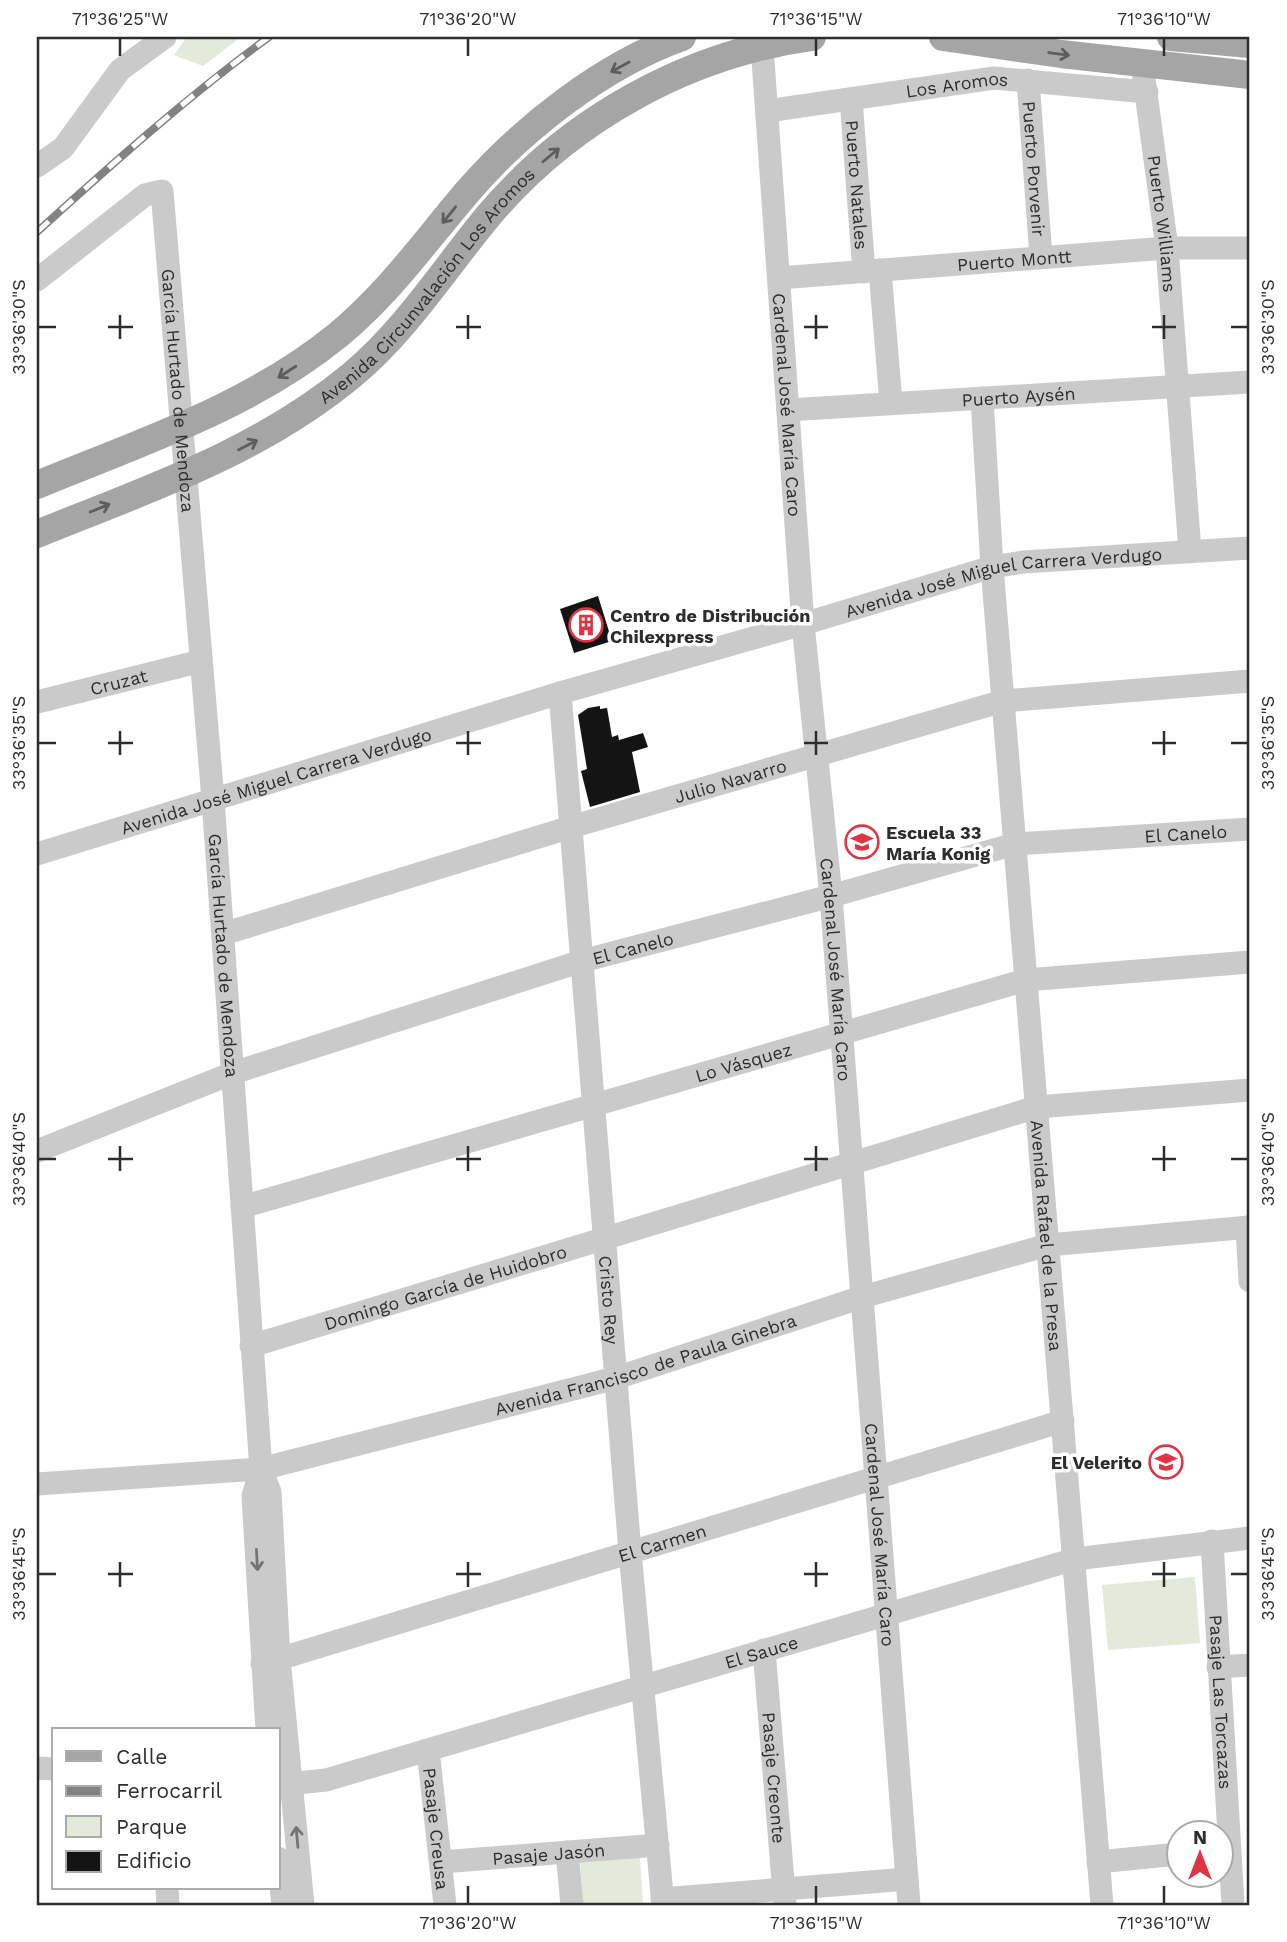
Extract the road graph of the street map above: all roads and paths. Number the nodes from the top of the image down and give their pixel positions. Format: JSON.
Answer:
{"nodes":[{"id":1,"x":165,"y":37,"type":"edge"},
{"id":2,"x":682,"y":37,"type":"edge"},
{"id":3,"x":811,"y":37,"type":"edge"},
{"id":4,"x":943,"y":37,"type":"edge"},
{"id":5,"x":1171,"y":37,"type":"edge"},
{"id":6,"x":759,"y":41,"type":"edge"},
{"id":7,"x":1250,"y":44,"type":"edge"},
{"id":8,"x":1142,"y":64,"type":"junction"},
{"id":9,"x":1250,"y":75,"type":"edge"},
{"id":10,"x":1028,"y":80,"type":"junction"},
{"id":11,"x":1147,"y":92,"type":"junction"},
{"id":12,"x":851,"y":99,"type":"junction"},
{"id":13,"x":767,"y":111,"type":"junction"},
{"id":14,"x":37,"y":166,"type":"edge"},
{"id":15,"x":1167,"y":248,"type":"junction"},
{"id":16,"x":1250,"y":248,"type":"edge"},
{"id":17,"x":1041,"y":257,"type":"junction"},
{"id":18,"x":872,"y":271,"type":"junction"},
{"id":19,"x":779,"y":278,"type":"junction"},
{"id":20,"x":37,"y":280,"type":"edge"},
{"id":21,"x":1250,"y":382,"type":"edge"},
{"id":22,"x":1179,"y":386,"type":"junction"},
{"id":23,"x":982,"y":398,"type":"junction"},
{"id":24,"x":891,"y":403,"type":"junction"},
{"id":25,"x":788,"y":410,"type":"junction"},
{"id":26,"x":182,"y":425,"type":"junction"},
{"id":27,"x":186,"y":473,"type":"junction"},
{"id":28,"x":37,"y":485,"type":"edge"},
{"id":29,"x":37,"y":534,"type":"edge"},
{"id":30,"x":1250,"y":548,"type":"edge"},
{"id":31,"x":1190,"y":551,"type":"junction"},
{"id":32,"x":992,"y":567,"type":"junction"},
{"id":33,"x":803,"y":625,"type":"junction"},
{"id":34,"x":201,"y":661,"type":"junction"},
{"id":35,"x":1250,"y":681,"type":"edge"},
{"id":36,"x":560,"y":693,"type":"junction"},
{"id":37,"x":1003,"y":701,"type":"junction"},
{"id":38,"x":37,"y":702,"type":"edge"},
{"id":39,"x":817,"y":756,"type":"junction"},
{"id":40,"x":213,"y":800,"type":"junction"},
{"id":41,"x":571,"y":827,"type":"junction"},
{"id":42,"x":1250,"y":829,"type":"edge"},
{"id":43,"x":1015,"y":844,"type":"junction"},
{"id":44,"x":37,"y":853,"type":"edge"},
{"id":45,"x":831,"y":896,"type":"junction"},
{"id":46,"x":223,"y":934,"type":"junction"},
{"id":47,"x":582,"y":961,"type":"junction"},
{"id":48,"x":1250,"y":962,"type":"edge"},
{"id":49,"x":1026,"y":980,"type":"junction"},
{"id":50,"x":841,"y":1033,"type":"junction"},
{"id":51,"x":233,"y":1073,"type":"junction"},
{"id":52,"x":1250,"y":1090,"type":"edge"},
{"id":53,"x":594,"y":1105,"type":"junction"},
{"id":54,"x":1037,"y":1107,"type":"junction"},
{"id":55,"x":37,"y":1151,"type":"edge"},
{"id":56,"x":852,"y":1164,"type":"junction"},
{"id":57,"x":242,"y":1207,"type":"junction"},
{"id":58,"x":1249,"y":1227,"type":"edge"},
{"id":59,"x":605,"y":1238,"type":"junction"},
{"id":60,"x":1048,"y":1245,"type":"junction"},
{"id":61,"x":1250,"y":1281,"type":"edge"},
{"id":62,"x":862,"y":1297,"type":"junction"},
{"id":63,"x":251,"y":1346,"type":"junction"},
{"id":64,"x":616,"y":1378,"type":"junction"},
{"id":65,"x":1063,"y":1421,"type":"junction"},
{"id":66,"x":261,"y":1469,"type":"junction"},
{"id":67,"x":876,"y":1478,"type":"junction"},
{"id":68,"x":37,"y":1484,"type":"edge"},
{"id":69,"x":1250,"y":1538,"type":"edge"},
{"id":70,"x":1212,"y":1541,"type":"junction"},
{"id":71,"x":630,"y":1552,"type":"junction"},
{"id":72,"x":1075,"y":1559,"type":"junction"},
{"id":73,"x":886,"y":1615,"type":"junction"},
{"id":74,"x":764,"y":1650,"type":"junction"},
{"id":75,"x":271,"y":1661,"type":"junction"},
{"id":76,"x":1250,"y":1665,"type":"edge"},
{"id":77,"x":1218,"y":1667,"type":"junction"},
{"id":78,"x":644,"y":1685,"type":"junction"},
{"id":79,"x":267,"y":1728,"type":"edge"},
{"id":80,"x":279,"y":1728,"type":"edge"},
{"id":81,"x":280,"y":1741,"type":"edge"},
{"id":82,"x":428,"y":1750,"type":"junction"},
{"id":83,"x":285,"y":1785,"type":"edge"},
{"id":84,"x":1231,"y":1820,"type":"edge"},
{"id":85,"x":658,"y":1845,"type":"junction"},
{"id":86,"x":567,"y":1852,"type":"junction"},
{"id":87,"x":1164,"y":1855,"type":"edge"},
{"id":88,"x":441,"y":1862,"type":"junction"},
{"id":89,"x":1098,"y":1862,"type":"junction"},
{"id":90,"x":280,"y":1877,"type":"edge"},
{"id":91,"x":907,"y":1879,"type":"junction"},
{"id":92,"x":785,"y":1897,"type":"edge"},
{"id":93,"x":663,"y":1902,"type":"edge"},
{"id":94,"x":283,"y":1905,"type":"edge"},
{"id":95,"x":303,"y":1905,"type":"edge"},
{"id":96,"x":445,"y":1905,"type":"edge"},
{"id":97,"x":572,"y":1905,"type":"edge"},
{"id":98,"x":909,"y":1905,"type":"edge"},
{"id":99,"x":1102,"y":1905,"type":"edge"}],
"edges":[{"from":1,"to":14,"type":"street"},
{"from":2,"to":26,"type":"main road","name":"Avenida Circunvalación Los Aromos","one_way":true},
{"from":3,"to":6,"type":"main road","name":"Avenida Circunvalación Los Aromos"},
{"from":4,"to":8,"type":"main road","one_way":true},
{"from":5,"to":7,"type":"main road"},
{"from":6,"to":13,"type":"street","name":"Cardenal José María Caro"},
{"from":27,"to":6,"type":"main road","name":"Avenida Circunvalación Los Aromos","one_way":true},
{"from":8,"to":9,"type":"main road"},
{"from":8,"to":11,"type":"street","name":"Puerto Williams"},
{"from":10,"to":11,"type":"street","name":"Los Aromos"},
{"from":10,"to":12,"type":"street","name":"Los Aromos"},
{"from":10,"to":17,"type":"street","name":"Puerto Porvenir"},
{"from":11,"to":15,"type":"street","name":"Puerto Williams"},
{"from":12,"to":13,"type":"street","name":"Los Aromos"},
{"from":12,"to":18,"type":"street","name":"Puerto Natales"},
{"from":13,"to":19,"type":"street","name":"Cardenal José María Caro"},
{"from":15,"to":16,"type":"street","name":"Puerto Montt"},
{"from":15,"to":17,"type":"street","name":"Puerto Montt"},
{"from":15,"to":22,"type":"street","name":"Puerto Williams"},
{"from":17,"to":18,"type":"street","name":"Puerto Montt"},
{"from":18,"to":19,"type":"street","name":"Puerto Montt"},
{"from":18,"to":24,"type":"street","name":"Puerto Natales"},
{"from":19,"to":25,"type":"street","name":"Cardenal José María Caro"},
{"from":20,"to":26,"type":"street","name":"García Hurtado de Mendoza"},
{"from":21,"to":22,"type":"street","name":"Puerto Aysén"},
{"from":22,"to":23,"type":"street","name":"Puerto Aysén"},
{"from":22,"to":31,"type":"street","name":"Puerto Williams"},
{"from":23,"to":24,"type":"street","name":"Puerto Aysén"},
{"from":23,"to":32,"type":"street"},
{"from":24,"to":25,"type":"street","name":"Puerto Aysén"},
{"from":25,"to":33,"type":"street","name":"Cardenal José María Caro"},
{"from":26,"to":27,"type":"street","name":"García Hurtado de Mendoza"},
{"from":26,"to":28,"type":"main road","name":"Avenida Circunvalación Los Aromos"},
{"from":29,"to":27,"type":"main road","name":"Avenida Circunvalación Los Aromos","one_way":true},
{"from":27,"to":34,"type":"street","name":"García Hurtado de Mendoza"},
{"from":30,"to":31,"type":"street","name":"Avenida José Miguel Carrera Verdugo"},
{"from":31,"to":32,"type":"street","name":"Avenida José Miguel Carrera Verdugo"},
{"from":32,"to":33,"type":"street","name":"Avenida José Miguel Carrera Verdugo"},
{"from":32,"to":37,"type":"street","name":"Avenida Rafael de la Presa"},
{"from":33,"to":36,"type":"street","name":"Avenida José Miguel Carrera Verdugo"},
{"from":33,"to":39,"type":"street","name":"Cardenal José María Caro"},
{"from":34,"to":38,"type":"street","name":"Cruzat"},
{"from":34,"to":40,"type":"street","name":"García Hurtado de Mendoza"},
{"from":35,"to":37,"type":"street","name":"Julio Navarro"},
{"from":36,"to":40,"type":"street","name":"Avenida José Miguel Carrera Verdugo"},
{"from":36,"to":41,"type":"street","name":"Cristo Rey"},
{"from":37,"to":39,"type":"street","name":"Julio Navarro"},
{"from":37,"to":43,"type":"street","name":"Avenida Rafael de la Presa"},
{"from":39,"to":41,"type":"street","name":"Julio Navarro"},
{"from":39,"to":45,"type":"street","name":"Cardenal José María Caro"},
{"from":40,"to":44,"type":"street","name":"Avenida José Miguel Carrera Verdugo"},
{"from":40,"to":46,"type":"street","name":"García Hurtado de Mendoza"},
{"from":41,"to":46,"type":"street","name":"Julio Navarro"},
{"from":41,"to":47,"type":"street","name":"Cristo Rey"},
{"from":42,"to":43,"type":"street","name":"El Canelo"},
{"from":43,"to":45,"type":"street","name":"El Canelo"},
{"from":43,"to":49,"type":"street","name":"Avenida Rafael de la Presa"},
{"from":45,"to":47,"type":"street","name":"El Canelo"},
{"from":45,"to":50,"type":"street","name":"Cardenal José María Caro"},
{"from":46,"to":51,"type":"street","name":"García Hurtado de Mendoza"},
{"from":47,"to":51,"type":"street","name":"El Canelo"},
{"from":47,"to":53,"type":"street","name":"Cristo Rey"},
{"from":48,"to":49,"type":"street","name":"Lo Vásquez"},
{"from":49,"to":50,"type":"street","name":"Lo Vásquez"},
{"from":49,"to":54,"type":"street","name":"Avenida Rafael de la Presa"},
{"from":50,"to":53,"type":"street","name":"Lo Vásquez"},
{"from":50,"to":56,"type":"street","name":"Cardenal José María Caro"},
{"from":51,"to":55,"type":"street","name":"El Canelo"},
{"from":51,"to":57,"type":"street","name":"García Hurtado de Mendoza"},
{"from":52,"to":54,"type":"street","name":"Domingo García de Huidobro"},
{"from":53,"to":57,"type":"street","name":"Lo Vásquez"},
{"from":53,"to":59,"type":"street","name":"Cristo Rey"},
{"from":54,"to":56,"type":"street","name":"Domingo García de Huidobro"},
{"from":54,"to":60,"type":"street","name":"Avenida Rafael de la Presa"},
{"from":56,"to":59,"type":"street","name":"Domingo García de Huidobro"},
{"from":56,"to":62,"type":"street","name":"Cardenal José María Caro"},
{"from":57,"to":63,"type":"street","name":"García Hurtado de Mendoza"},
{"from":58,"to":60,"type":"street","name":"Avenida Francisco de Paula Ginebra"},
{"from":58,"to":61,"type":"street"},
{"from":59,"to":63,"type":"street","name":"Domingo García de Huidobro"},
{"from":59,"to":64,"type":"street","name":"Cristo Rey"},
{"from":60,"to":62,"type":"street","name":"Avenida Francisco de Paula Ginebra"},
{"from":60,"to":65,"type":"street","name":"Avenida Rafael de la Presa"},
{"from":62,"to":64,"type":"street","name":"Avenida Francisco de Paula Ginebra"},
{"from":62,"to":67,"type":"street","name":"Cardenal José María Caro"},
{"from":63,"to":66,"type":"street","name":"García Hurtado de Mendoza"},
{"from":64,"to":66,"type":"street","name":"Avenida Francisco de Paula Ginebra"},
{"from":64,"to":71,"type":"street","name":"Cristo Rey"},
{"from":65,"to":67,"type":"street","name":"El Carmen"},
{"from":65,"to":72,"type":"street","name":"Avenida Rafael de la Presa"},
{"from":66,"to":68,"type":"street","name":"Avenida Francisco de Paula Ginebra"},
{"from":66,"to":75,"type":"street","name":"García Hurtado de Mendoza"},
{"from":67,"to":71,"type":"street","name":"El Carmen"},
{"from":67,"to":73,"type":"street","name":"Cardenal José María Caro"},
{"from":69,"to":70,"type":"street","name":"El Sauce"},
{"from":70,"to":72,"type":"street","name":"El Sauce"},
{"from":70,"to":77,"type":"street","name":"Pasaje Las Torcazas"},
{"from":71,"to":75,"type":"street","name":"El Carmen"},
{"from":71,"to":78,"type":"street","name":"Cristo Rey"},
{"from":72,"to":73,"type":"street","name":"El Sauce"},
{"from":72,"to":89,"type":"street","name":"Avenida Rafael de la Presa"},
{"from":73,"to":74,"type":"street","name":"El Sauce"},
{"from":73,"to":91,"type":"street","name":"Cardenal José María Caro"},
{"from":74,"to":78,"type":"street","name":"El Sauce"},
{"from":74,"to":92,"type":"street","name":"Pasaje Creonte"},
{"from":75,"to":79,"type":"street","name":"García Hurtado de Mendoza"},
{"from":75,"to":80,"type":"street","name":"García Hurtado de Mendoza"},
{"from":76,"to":77,"type":"street"},
{"from":77,"to":84,"type":"street","name":"Pasaje Las Torcazas"},
{"from":78,"to":82,"type":"street","name":"El Sauce"},
{"from":78,"to":85,"type":"street","name":"Cristo Rey"},
{"from":81,"to":83,"type":"street","name":"García Hurtado de Mendoza"},
{"from":82,"to":83,"type":"street","name":"El Sauce"},
{"from":82,"to":88,"type":"street","name":"Pasaje Creusa"},
{"from":95,"to":83,"type":"street","name":"García Hurtado de Mendoza","one_way":true},
{"from":85,"to":86,"type":"street","name":"Pasaje Jasón"},
{"from":85,"to":93,"type":"street","name":"Cristo Rey"},
{"from":86,"to":88,"type":"street","name":"Pasaje Jasón"},
{"from":86,"to":97,"type":"street"},
{"from":87,"to":89,"type":"street"},
{"from":88,"to":96,"type":"street","name":"Pasaje Creusa"},
{"from":89,"to":99,"type":"street","name":"Avenida Rafael de la Presa"},
{"from":90,"to":94,"type":"street"},
{"from":91,"to":92,"type":"street"},
{"from":91,"to":98,"type":"street","name":"Cardenal José María Caro"},
{"from":92,"to":93,"type":"street"}]}
